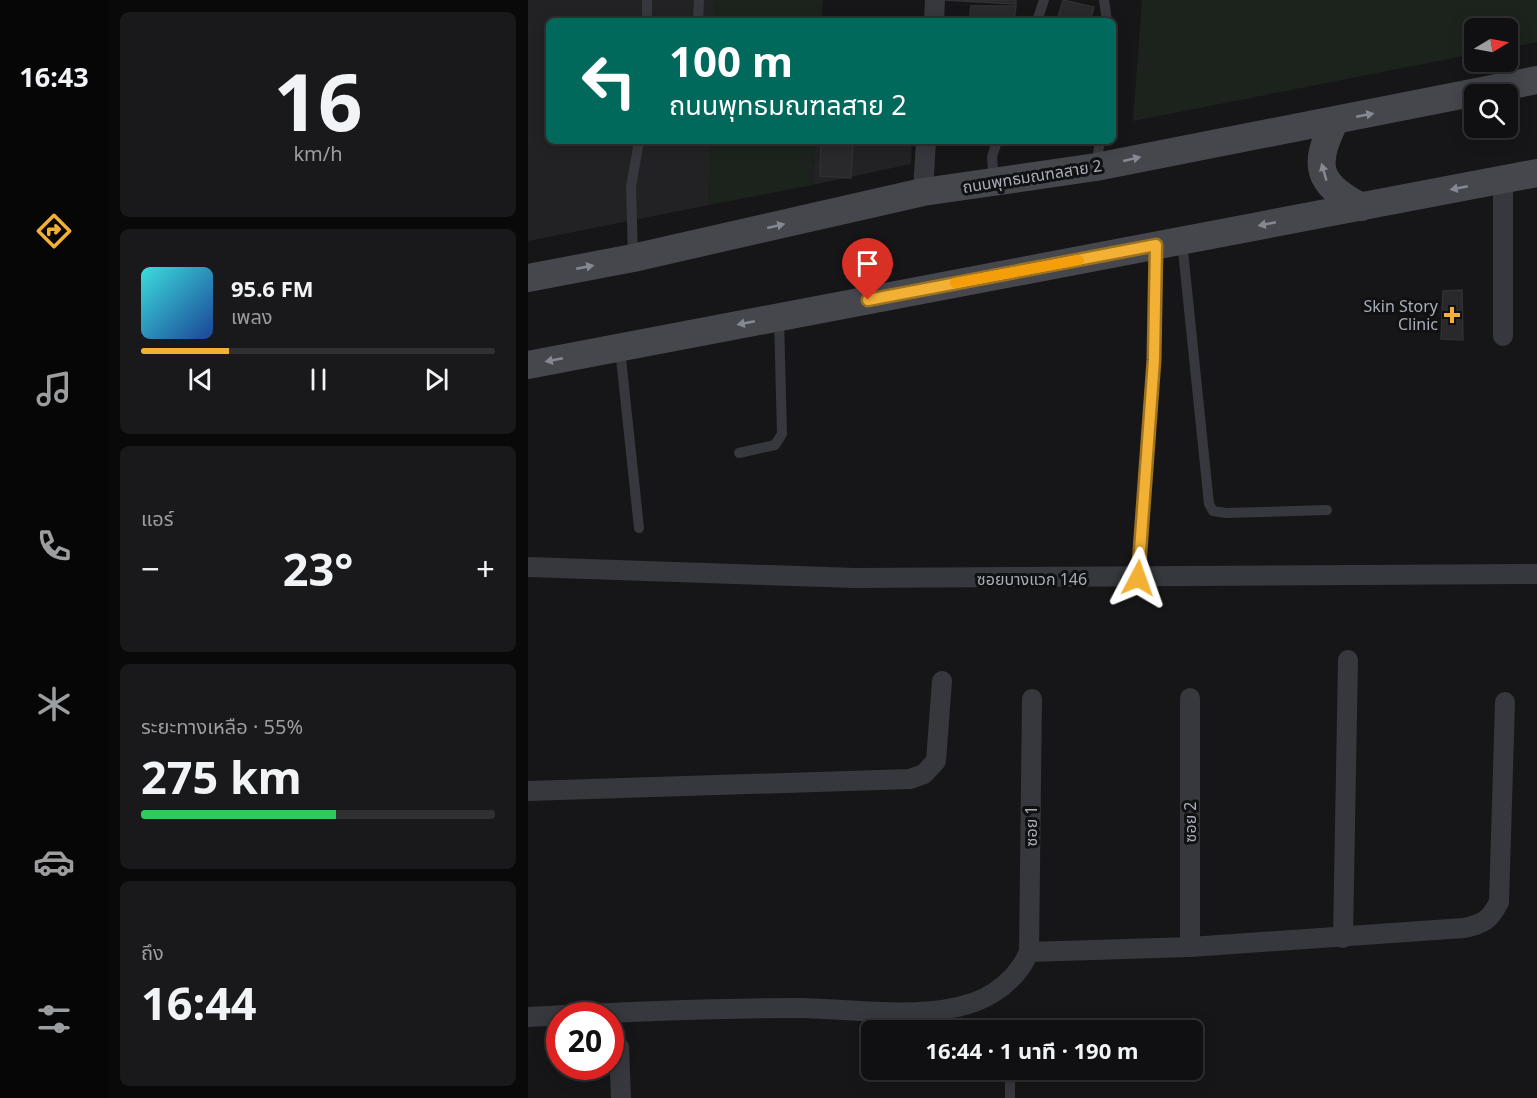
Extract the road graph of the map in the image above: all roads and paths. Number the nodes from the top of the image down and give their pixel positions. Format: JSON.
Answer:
{"nodes":[{"id":1,"x":647,"y":0,"type":"edge"},
{"id":2,"x":699,"y":0,"type":"edge"},
{"id":3,"x":935,"y":0,"type":"edge"},
{"id":4,"x":1044,"y":0,"type":"edge"},
{"id":5,"x":1104,"y":0,"type":"edge"},
{"id":6,"x":647,"y":18,"type":"edge"},
{"id":7,"x":698,"y":18,"type":"edge"},
{"id":8,"x":934,"y":18,"type":"edge"},
{"id":9,"x":1038,"y":18,"type":"edge"},
{"id":10,"x":1107,"y":18,"type":"edge"},
{"id":11,"x":1537,"y":80,"type":"edge"},
{"id":12,"x":1335,"y":121,"type":"junction"},
{"id":13,"x":638,"y":144,"type":"edge"},
{"id":14,"x":926,"y":144,"type":"edge"},
{"id":15,"x":996,"y":144,"type":"edge"},
{"id":16,"x":1098,"y":154,"type":"edge"},
{"id":17,"x":1537,"y":173,"type":"edge"},
{"id":18,"x":1503,"y":179,"type":"junction"},
{"id":19,"x":994,"y":182,"type":"junction"},
{"id":20,"x":923,"y":192,"type":"junction"},
{"id":21,"x":1362,"y":207,"type":"junction"},
{"id":22,"x":1169,"y":243,"type":"junction"},
{"id":23,"x":633,"y":258,"type":"junction"},
{"id":24,"x":528,"y":278,"type":"edge"},
{"id":25,"x":779,"y":317,"type":"junction"},
{"id":26,"x":1503,"y":336,"type":"dead end"},
{"id":27,"x":619,"y":348,"type":"junction"},
{"id":28,"x":528,"y":365,"type":"edge"},
{"id":29,"x":739,"y":453,"type":"dead end"},
{"id":30,"x":1327,"y":510,"type":"dead end"},
{"id":31,"x":639,"y":528,"type":"dead end"},
{"id":32,"x":528,"y":567,"type":"edge"},
{"id":33,"x":1537,"y":574,"type":"edge"},
{"id":34,"x":1138,"y":578,"type":"junction"},
{"id":35,"x":1348,"y":660,"type":"dead end"},
{"id":36,"x":942,"y":681,"type":"dead end"},
{"id":37,"x":1190,"y":698,"type":"dead end"},
{"id":38,"x":1032,"y":699,"type":"dead end"},
{"id":39,"x":1505,"y":702,"type":"dead end"},
{"id":40,"x":528,"y":791,"type":"edge"},
{"id":41,"x":1343,"y":938,"type":"junction"},
{"id":42,"x":1190,"y":947,"type":"junction"},
{"id":43,"x":1029,"y":952,"type":"junction"},
{"id":44,"x":528,"y":1017,"type":"edge"},
{"id":45,"x":620,"y":1080,"type":"edge"},
{"id":46,"x":1010,"y":1080,"type":"edge"},
{"id":47,"x":621,"y":1098,"type":"edge"},
{"id":48,"x":1010,"y":1098,"type":"edge"}],
"edges":[{"from":1,"to":6,"type":"lane"},
{"from":2,"to":7,"type":"lane"},
{"from":3,"to":8,"type":"street"},
{"from":4,"to":9,"type":"lane"},
{"from":5,"to":10,"type":"lane"},
{"from":12,"to":11,"type":"main road","name":"ถนนพุทธมณฑลสาย 2","one_way":true},
{"from":16,"to":12,"type":"main road","name":"ถนนพุทธมณฑลสาย 2","one_way":true},
{"from":21,"to":12,"type":"main road","one_way":true},
{"from":13,"to":23,"type":"lane"},
{"from":14,"to":20,"type":"street"},
{"from":15,"to":19,"type":"lane"},
{"from":16,"to":19,"type":"main road","name":"ถนนพุทธมณฑลสาย 2"},
{"from":17,"to":18,"type":"main road"},
{"from":18,"to":21,"type":"main road","one_way":true},
{"from":18,"to":26,"type":"street"},
{"from":19,"to":20,"type":"main road","name":"ถนนพุทธมณฑลสาย 2"},
{"from":23,"to":20,"type":"main road","name":"ถนนพุทธมณฑลสาย 2","one_way":true},
{"from":21,"to":22,"type":"main road","one_way":true},
{"from":22,"to":25,"type":"main road"},
{"from":22,"to":30,"type":"lane"},
{"from":22,"to":34,"type":"lane"},
{"from":24,"to":23,"type":"main road","name":"ถนนพุทธมณฑลสาย 2","one_way":true},
{"from":25,"to":27,"type":"main road","one_way":true},
{"from":25,"to":29,"type":"lane"},
{"from":27,"to":28,"type":"main road","one_way":true},
{"from":27,"to":31,"type":"lane"},
{"from":32,"to":34,"type":"street","name":"ซอยบางแวก 146"},
{"from":33,"to":34,"type":"street","name":"ซอยบางแวก 146"},
{"from":35,"to":41,"type":"street"},
{"from":36,"to":40,"type":"street"},
{"from":37,"to":42,"type":"street","name":"ซอย 2"},
{"from":38,"to":43,"type":"street","name":"ซอย 1"},
{"from":39,"to":41,"type":"street"},
{"from":41,"to":42,"type":"street"},
{"from":42,"to":43,"type":"street"},
{"from":43,"to":44,"type":"street"},
{"from":45,"to":47,"type":"street"},
{"from":46,"to":48,"type":"lane"}]}
